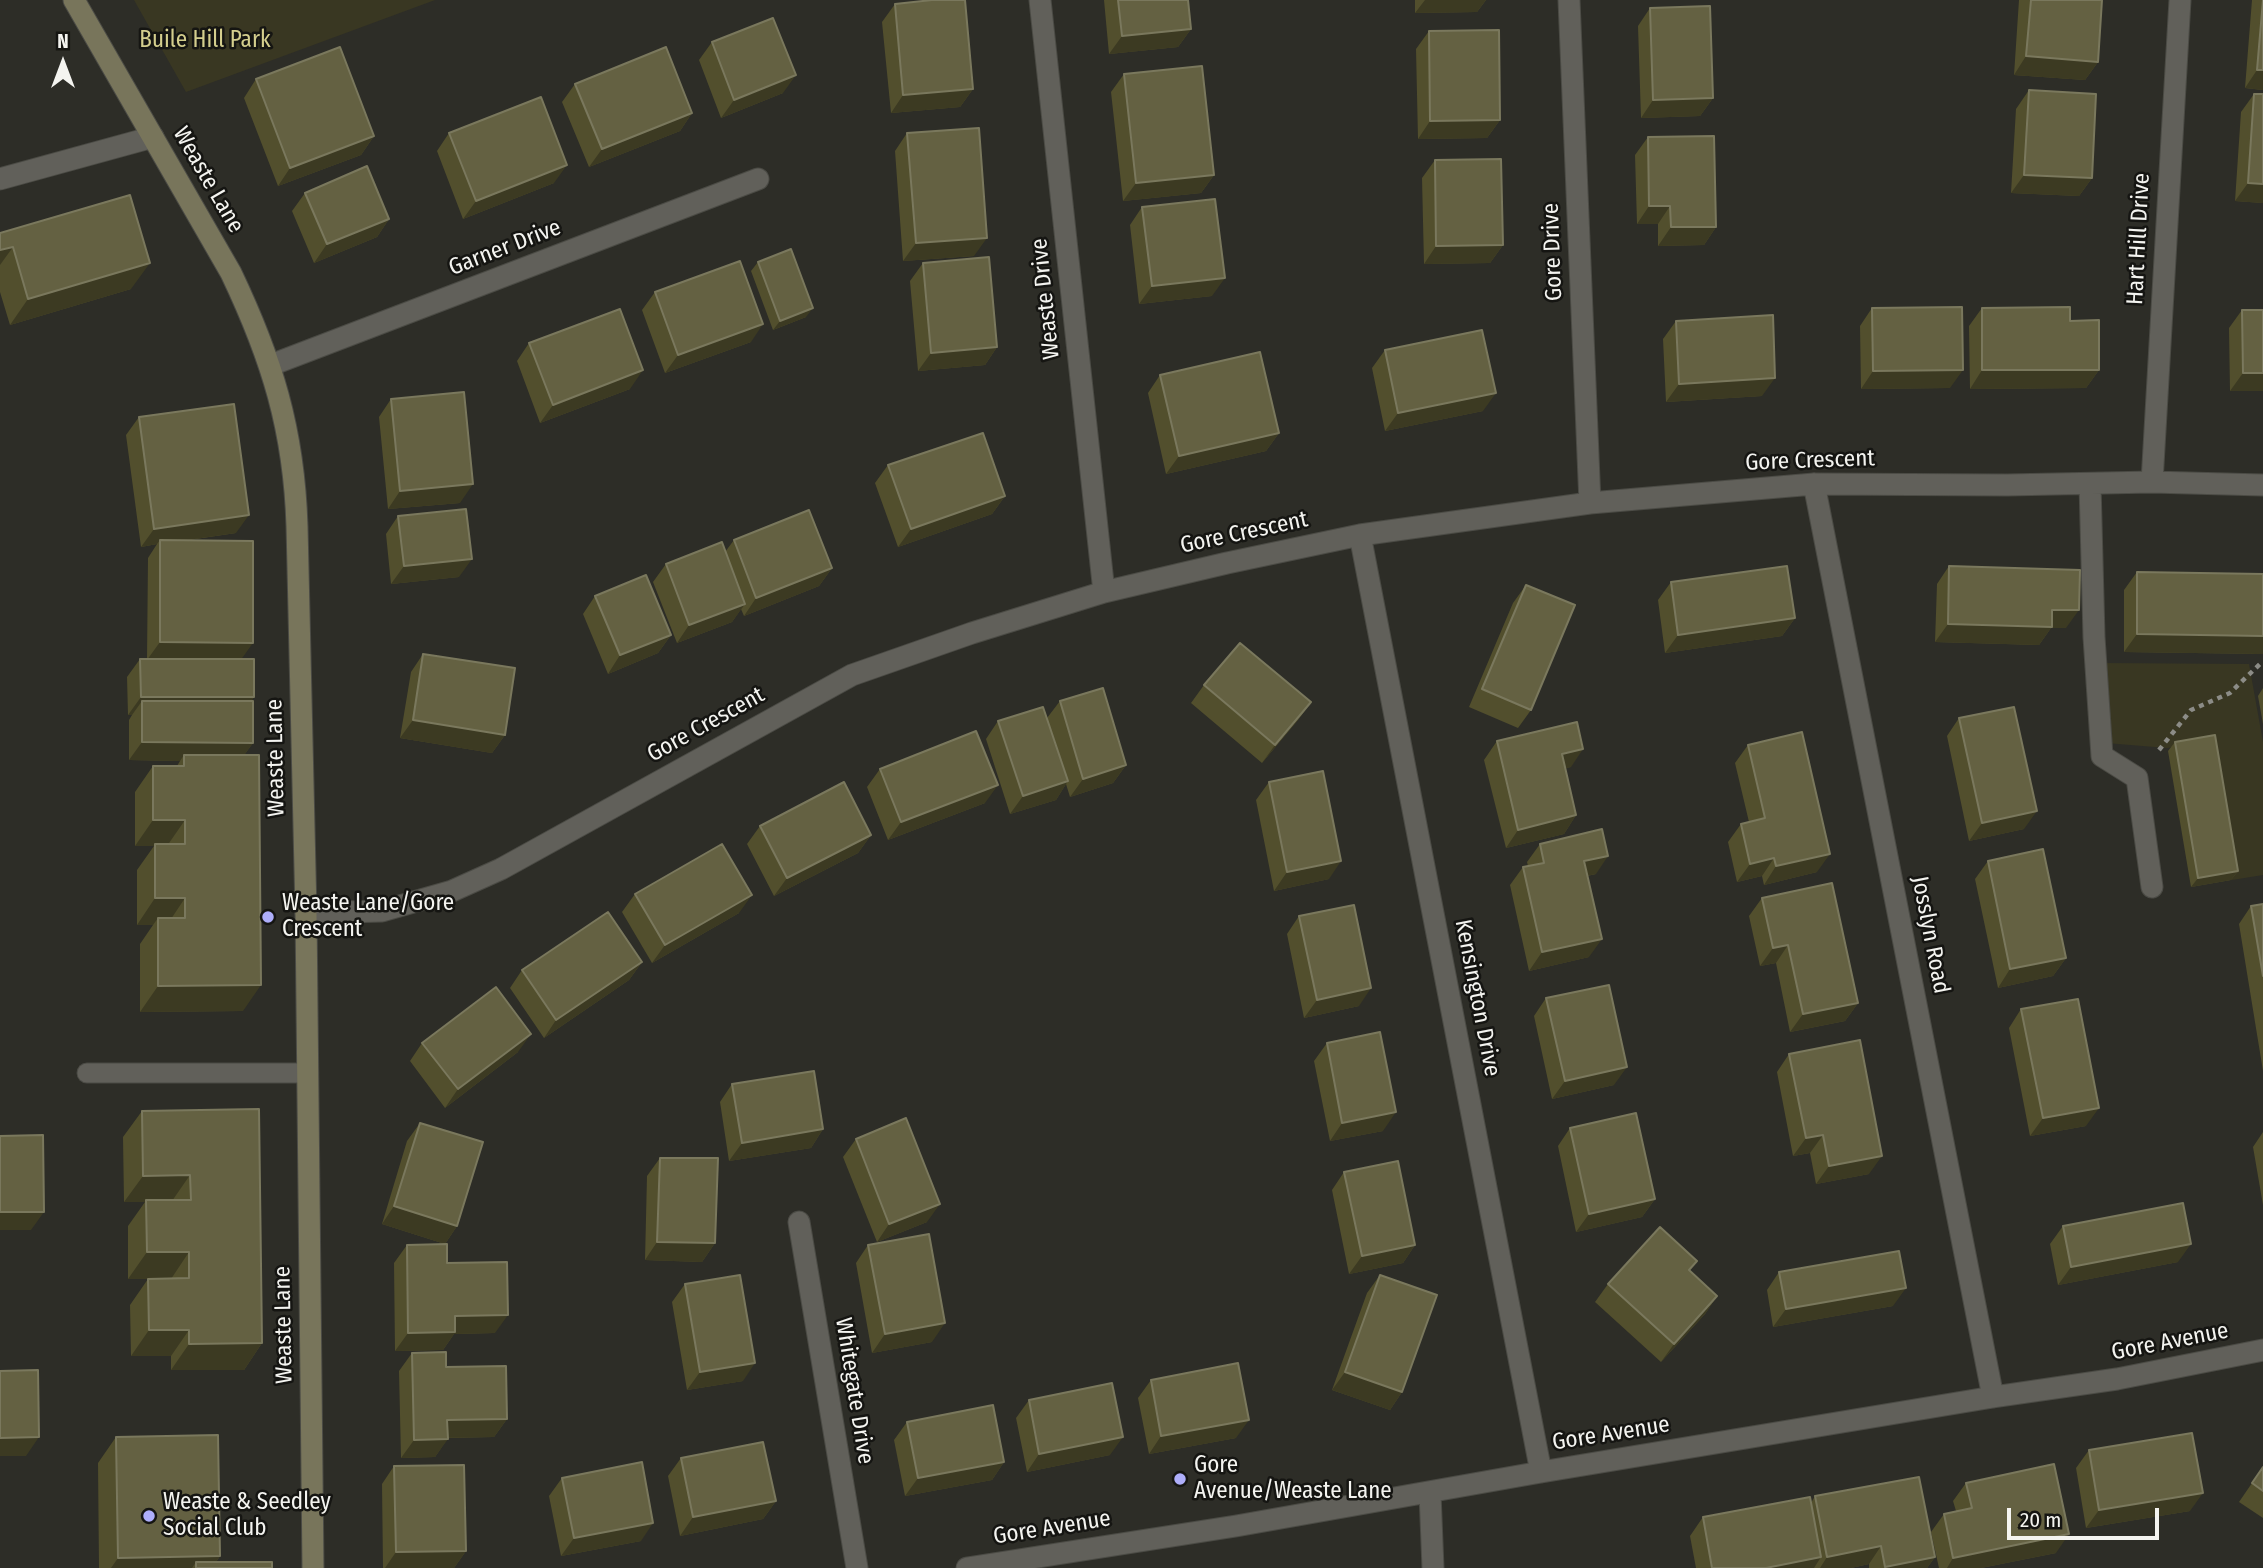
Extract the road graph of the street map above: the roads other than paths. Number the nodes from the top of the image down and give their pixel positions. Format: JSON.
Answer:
{"nodes":[{"id":1,"x":75,"y":0,"type":"edge"},
{"id":2,"x":1040,"y":0,"type":"edge"},
{"id":3,"x":1569,"y":0,"type":"edge"},
{"id":4,"x":2180,"y":0,"type":"edge"},
{"id":5,"x":153,"y":137,"type":"junction"},
{"id":6,"x":0,"y":179,"type":"edge"},
{"id":7,"x":758,"y":179,"type":"dead end"},
{"id":8,"x":271,"y":365,"type":"junction"},
{"id":9,"x":2152,"y":482,"type":"junction"},
{"id":10,"x":1814,"y":484,"type":"junction"},
{"id":11,"x":2090,"y":484,"type":"junction"},
{"id":12,"x":2263,"y":485,"type":"edge"},
{"id":13,"x":1590,"y":503,"type":"junction"},
{"id":14,"x":1360,"y":535,"type":"junction"},
{"id":15,"x":1104,"y":592,"type":"junction"},
{"id":16,"x":2152,"y":887,"type":"dead end"},
{"id":17,"x":306,"y":913,"type":"junction"},
{"id":18,"x":87,"y":1073,"type":"dead end"},
{"id":19,"x":308,"y":1073,"type":"junction"},
{"id":20,"x":799,"y":1222,"type":"dead end"},
{"id":21,"x":2263,"y":1350,"type":"edge"},
{"id":22,"x":1993,"y":1397,"type":"junction"},
{"id":23,"x":1541,"y":1472,"type":"junction"},
{"id":24,"x":1430,"y":1493,"type":"junction"},
{"id":25,"x":1032,"y":1562,"type":"edge"},
{"id":26,"x":313,"y":1568,"type":"edge"},
{"id":27,"x":857,"y":1568,"type":"edge"},
{"id":28,"x":967,"y":1568,"type":"edge"},
{"id":29,"x":1433,"y":1568,"type":"edge"}],
"edges":[{"from":1,"to":5,"type":"main road","name":"Weaste Lane"},
{"from":2,"to":15,"type":"street","name":"Weaste Drive"},
{"from":3,"to":13,"type":"street","name":"Gore Drive"},
{"from":4,"to":9,"type":"street","name":"Hart Hill Drive"},
{"from":5,"to":6,"type":"street"},
{"from":5,"to":8,"type":"main road","name":"Weaste Lane"},
{"from":7,"to":8,"type":"street","name":"Garner Drive"},
{"from":8,"to":17,"type":"main road","name":"Weaste Lane"},
{"from":9,"to":11,"type":"street","name":"Gore Crescent"},
{"from":9,"to":12,"type":"street","name":"Gore Crescent"},
{"from":10,"to":11,"type":"street","name":"Gore Crescent"},
{"from":10,"to":13,"type":"street","name":"Gore Crescent"},
{"from":10,"to":22,"type":"street","name":"Josslyn Road"},
{"from":11,"to":16,"type":"street"},
{"from":13,"to":14,"type":"street","name":"Gore Crescent"},
{"from":14,"to":15,"type":"street","name":"Gore Crescent"},
{"from":14,"to":23,"type":"street","name":"Kensington Drive"},
{"from":15,"to":17,"type":"street","name":"Gore Crescent"},
{"from":17,"to":19,"type":"main road","name":"Weaste Lane"},
{"from":18,"to":19,"type":"lane"},
{"from":19,"to":26,"type":"main road","name":"Weaste Lane"},
{"from":20,"to":27,"type":"street","name":"Whitegate Drive"},
{"from":21,"to":22,"type":"street","name":"Gore Avenue"},
{"from":22,"to":23,"type":"street","name":"Gore Avenue"},
{"from":23,"to":24,"type":"street","name":"Gore Avenue"},
{"from":24,"to":25,"type":"street","name":"Gore Avenue"},
{"from":24,"to":29,"type":"street"},
{"from":25,"to":28,"type":"street","name":"Gore Avenue"}]}
